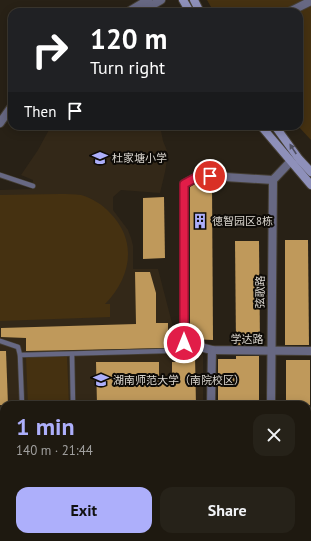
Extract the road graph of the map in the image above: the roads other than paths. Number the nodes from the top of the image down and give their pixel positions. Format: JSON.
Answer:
{"nodes":[{"id":1,"x":148,"y":0,"type":"edge"},
{"id":2,"x":161,"y":0,"type":"edge"},
{"id":3,"x":311,"y":1,"type":"edge"},
{"id":4,"x":135,"y":8,"type":"edge"},
{"id":5,"x":147,"y":8,"type":"edge"},
{"id":6,"x":297,"y":8,"type":"edge"},
{"id":7,"x":8,"y":112,"type":"edge"},
{"id":8,"x":8,"y":120,"type":"edge"},
{"id":9,"x":0,"y":123,"type":"edge"},
{"id":10,"x":264,"y":130,"type":"edge"},
{"id":11,"x":278,"y":130,"type":"edge"},
{"id":12,"x":0,"y":131,"type":"edge"},
{"id":13,"x":290,"y":162,"type":"junction"},
{"id":14,"x":311,"y":172,"type":"edge"},
{"id":15,"x":0,"y":175,"type":"edge"},
{"id":16,"x":273,"y":180,"type":"junction"},
{"id":17,"x":311,"y":185,"type":"edge"},
{"id":18,"x":33,"y":186,"type":"dead end"},
{"id":19,"x":0,"y":341,"type":"edge"},
{"id":20,"x":212,"y":350,"type":"junction"},
{"id":21,"x":270,"y":350,"type":"junction"},
{"id":22,"x":165,"y":351,"type":"dead end"},
{"id":23,"x":311,"y":351,"type":"edge"},
{"id":24,"x":72,"y":354,"type":"junction"},
{"id":25,"x":20,"y":355,"type":"junction"},
{"id":26,"x":22,"y":401,"type":"edge"},
{"id":27,"x":73,"y":401,"type":"edge"},
{"id":28,"x":211,"y":401,"type":"edge"},
{"id":29,"x":271,"y":401,"type":"edge"}],
"edges":[{"from":1,"to":4,"type":"street"},
{"from":2,"to":5,"type":"street"},
{"from":3,"to":6,"type":"street"},
{"from":7,"to":9,"type":"street"},
{"from":8,"to":12,"type":"street"},
{"from":10,"to":13,"type":"main road"},
{"from":14,"to":11,"type":"main road","one_way":true},
{"from":13,"to":16,"type":"street"},
{"from":13,"to":17,"type":"main road"},
{"from":15,"to":18,"type":"lane"},
{"from":16,"to":20,"type":"street","name":"学达路"},
{"from":16,"to":21,"type":"street","name":"弦歌路"},
{"from":19,"to":25,"type":"lane"},
{"from":20,"to":21,"type":"street","name":"学达路"},
{"from":20,"to":28,"type":"street"},
{"from":21,"to":23,"type":"street","name":"学达路"},
{"from":21,"to":29,"type":"street","name":"弦歌路"},
{"from":22,"to":24,"type":"lane"},
{"from":24,"to":25,"type":"lane"},
{"from":24,"to":27,"type":"lane"},
{"from":25,"to":26,"type":"lane"}]}
